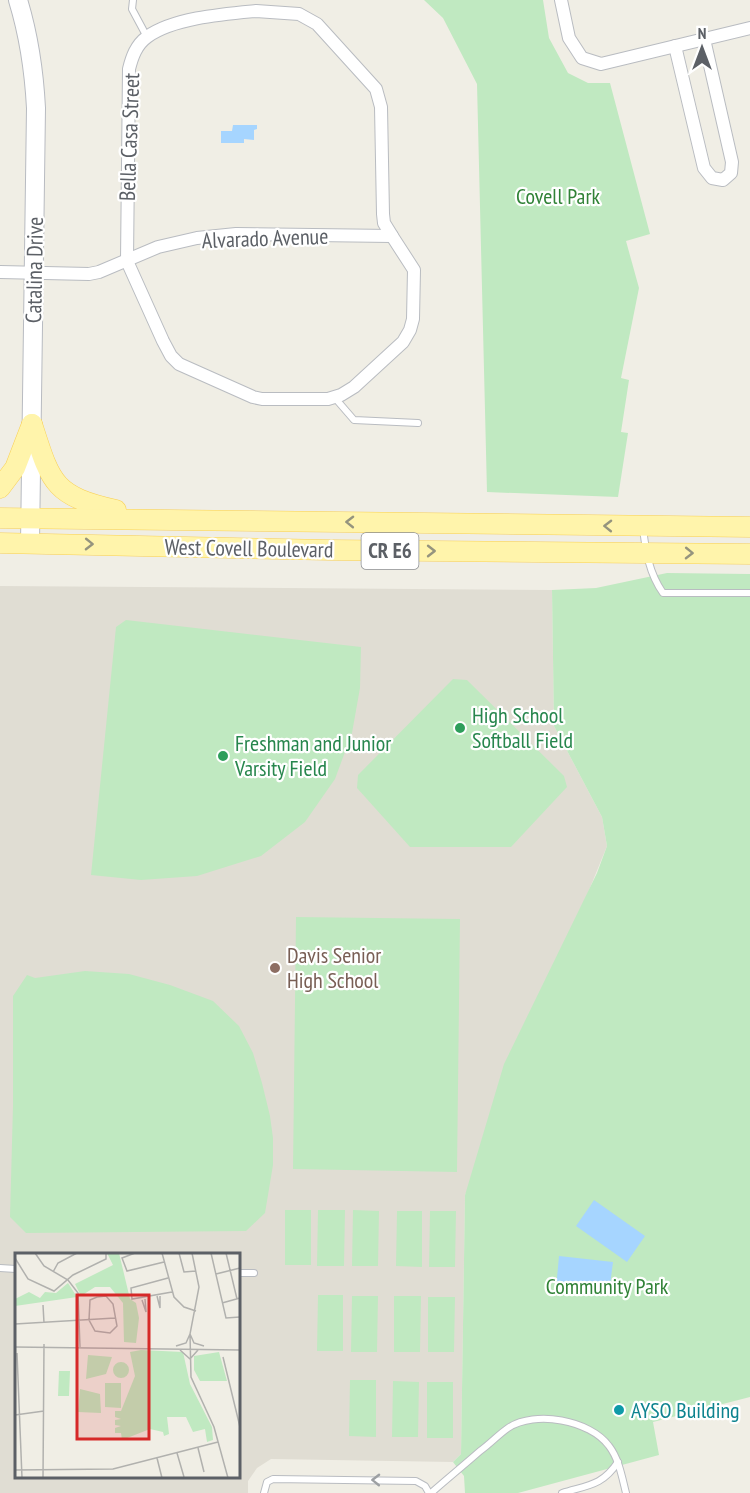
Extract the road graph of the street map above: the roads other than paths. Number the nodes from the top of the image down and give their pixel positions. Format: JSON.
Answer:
{"nodes":[{"id":1,"x":18,"y":0,"type":"edge"},
{"id":2,"x":133,"y":0,"type":"edge"},
{"id":3,"x":561,"y":0,"type":"edge"},
{"id":4,"x":750,"y":28,"type":"edge"},
{"id":5,"x":147,"y":37,"type":"junction"},
{"id":6,"x":704,"y":39,"type":"junction"},
{"id":7,"x":675,"y":46,"type":"junction"},
{"id":8,"x":392,"y":236,"type":"junction"},
{"id":9,"x":127,"y":261,"type":"junction"},
{"id":10,"x":0,"y":272,"type":"edge"},
{"id":11,"x":34,"y":272,"type":"junction"},
{"id":12,"x":334,"y":398,"type":"junction"},
{"id":13,"x":418,"y":423,"type":"dead end"},
{"id":14,"x":32,"y":424,"type":"junction"},
{"id":15,"x":0,"y":488,"type":"edge"},
{"id":16,"x":0,"y":518,"type":"edge"},
{"id":17,"x":31,"y":518,"type":"junction"},
{"id":18,"x":157,"y":519,"type":"junction"},
{"id":19,"x":642,"y":526,"type":"junction"},
{"id":20,"x":750,"y":527,"type":"edge"},
{"id":21,"x":0,"y":543,"type":"edge"},
{"id":22,"x":30,"y":543,"type":"junction"},
{"id":23,"x":646,"y":552,"type":"junction"},
{"id":24,"x":750,"y":554,"type":"edge"},
{"id":25,"x":750,"y":593,"type":"edge"},
{"id":26,"x":0,"y":1268,"type":"edge"},
{"id":27,"x":15,"y":1269,"type":"edge"},
{"id":28,"x":240,"y":1273,"type":"edge"},
{"id":29,"x":254,"y":1273,"type":"dead end"},
{"id":30,"x":618,"y":1462,"type":"junction"},
{"id":31,"x":264,"y":1493,"type":"edge"},
{"id":32,"x":430,"y":1493,"type":"edge"},
{"id":33,"x":562,"y":1493,"type":"edge"},
{"id":34,"x":626,"y":1493,"type":"edge"}],
"edges":[{"from":1,"to":11,"type":"street","name":"Catalina Drive"},
{"from":2,"to":5,"type":"lane"},
{"from":3,"to":7,"type":"street"},
{"from":4,"to":6,"type":"street"},
{"from":5,"to":8,"type":"street"},
{"from":5,"to":9,"type":"street","name":"Bella Casa Street"},
{"from":6,"to":7,"type":"street"},
{"from":6,"to":7,"type":"street"},
{"from":8,"to":9,"type":"street","name":"Alvarado Avenue"},
{"from":8,"to":12,"type":"street"},
{"from":9,"to":11,"type":"street","name":"Alvarado Avenue"},
{"from":9,"to":12,"type":"street"},
{"from":10,"to":11,"type":"street","name":"Alvarado Avenue"},
{"from":11,"to":14,"type":"street","name":"Catalina Drive"},
{"from":12,"to":13,"type":"lane"},
{"from":14,"to":15,"type":"main road"},
{"from":14,"to":17,"type":"street","name":"Catalina Drive"},
{"from":14,"to":18,"type":"main road"},
{"from":16,"to":17,"type":"main road","name":"West Covell Boulevard","number":"CR E6"},
{"from":17,"to":18,"type":"main road","name":"West Covell Boulevard","number":"CR E6"},
{"from":17,"to":22,"type":"street","name":"Catalina Drive"},
{"from":19,"to":18,"type":"main road","name":"West Covell Boulevard","number":"CR E6","one_way":true},
{"from":19,"to":20,"type":"main road","name":"West Covell Boulevard","number":"CR E6"},
{"from":19,"to":23,"type":"lane"},
{"from":21,"to":22,"type":"main road","name":"West Covell Boulevard","number":"CR E6"},
{"from":22,"to":23,"type":"main road","name":"West Covell Boulevard","number":"CR E6","one_way":true},
{"from":23,"to":24,"type":"main road","name":"West Covell Boulevard","number":"CR E6","one_way":true},
{"from":23,"to":25,"type":"lane"},
{"from":26,"to":27,"type":"lane"},
{"from":28,"to":29,"type":"lane"},
{"from":30,"to":32,"type":"lane"},
{"from":30,"to":33,"type":"lane"},
{"from":30,"to":34,"type":"lane"},
{"from":32,"to":31,"type":"lane","one_way":true}]}
